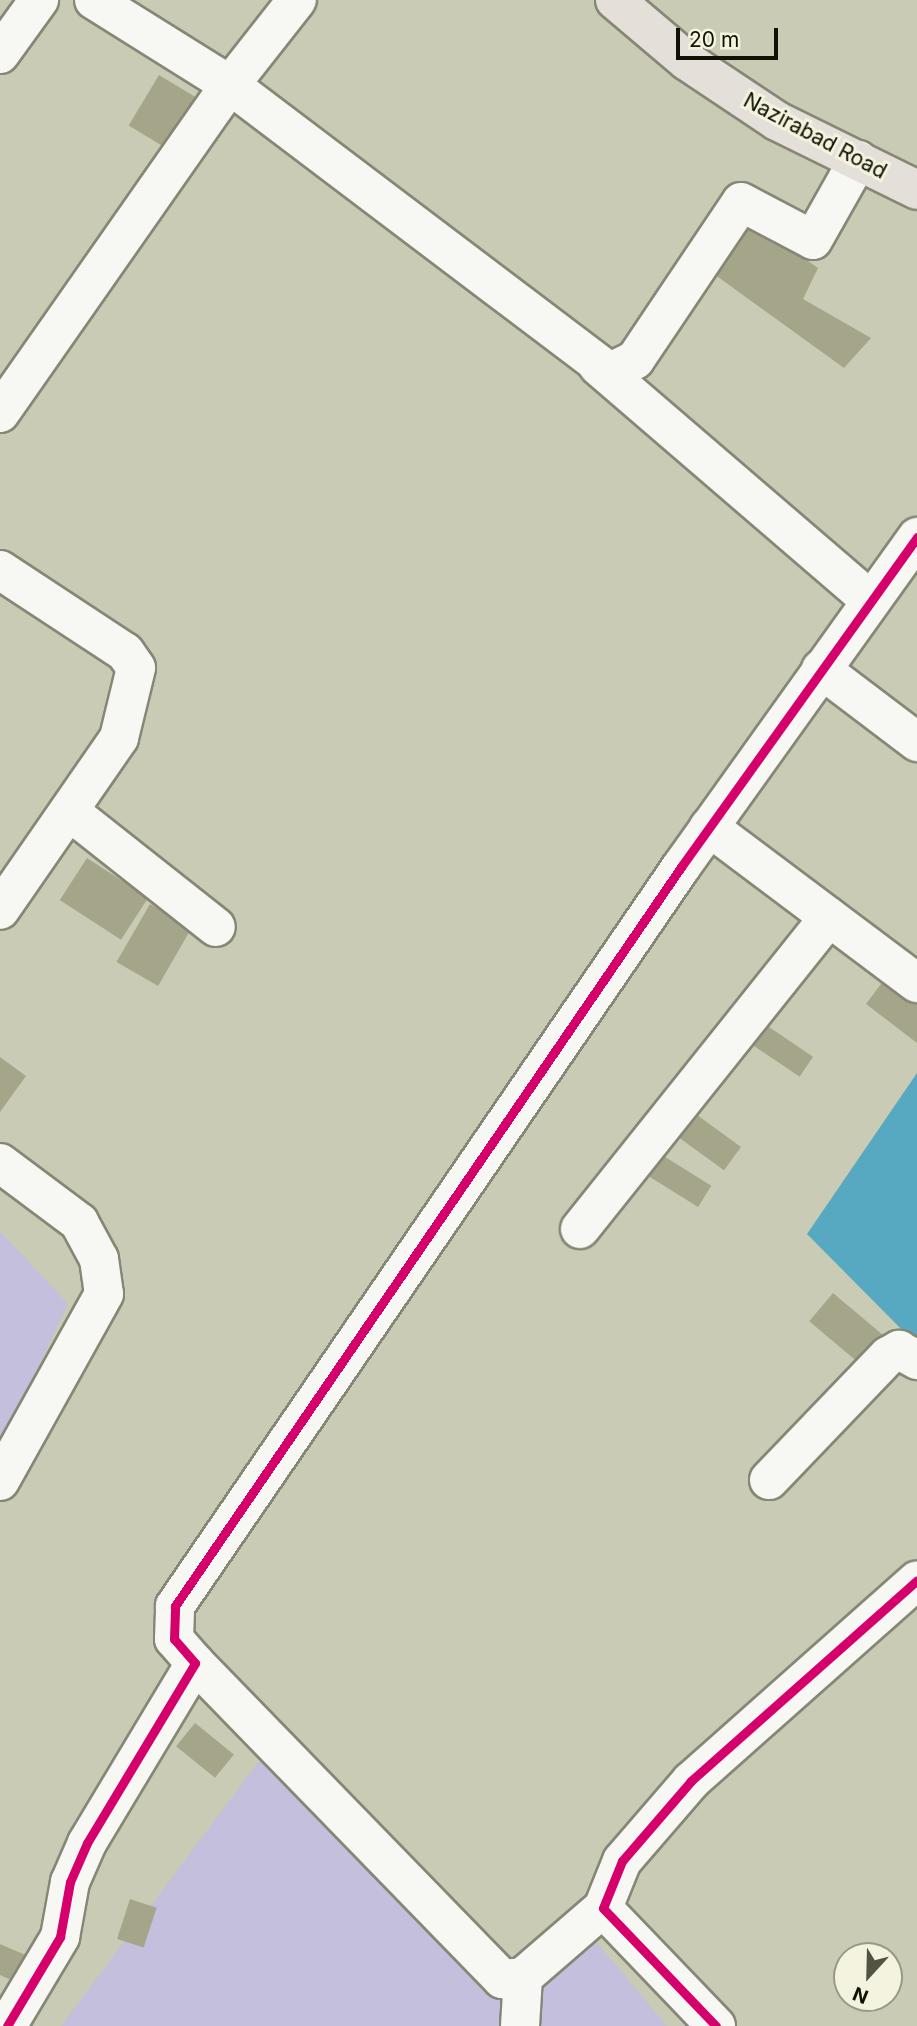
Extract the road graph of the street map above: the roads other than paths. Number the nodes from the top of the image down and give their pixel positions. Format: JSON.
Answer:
{"nodes":[{"id":1,"x":39,"y":0,"type":"edge"},
{"id":2,"x":94,"y":0,"type":"edge"},
{"id":3,"x":297,"y":0,"type":"edge"},
{"id":4,"x":615,"y":0,"type":"edge"},
{"id":5,"x":0,"y":54,"type":"edge"},
{"id":6,"x":230,"y":85,"type":"junction"},
{"id":7,"x":858,"y":160,"type":"junction"},
{"id":8,"x":917,"y":190,"type":"edge"},
{"id":9,"x":598,"y":366,"type":"junction"},
{"id":10,"x":0,"y":413,"type":"edge"},
{"id":11,"x":916,"y":539,"type":"edge"},
{"id":12,"x":0,"y":570,"type":"edge"},
{"id":13,"x":870,"y":600,"type":"junction"},
{"id":14,"x":821,"y":669,"type":"junction"},
{"id":15,"x":917,"y":742,"type":"edge"},
{"id":16,"x":69,"y":811,"type":"junction"},
{"id":17,"x":709,"y":827,"type":"junction"},
{"id":18,"x":0,"y":910,"type":"edge"},
{"id":19,"x":829,"y":917,"type":"junction"},
{"id":20,"x":216,"y":927,"type":"dead end"},
{"id":21,"x":917,"y":983,"type":"edge"},
{"id":22,"x":0,"y":1163,"type":"edge"},
{"id":23,"x":580,"y":1229,"type":"dead end"},
{"id":24,"x":917,"y":1360,"type":"edge"},
{"id":25,"x":769,"y":1480,"type":"dead end"},
{"id":26,"x":0,"y":1481,"type":"edge"},
{"id":27,"x":917,"y":1580,"type":"edge"},
{"id":28,"x":195,"y":1663,"type":"junction"},
{"id":29,"x":603,"y":1908,"type":"junction"},
{"id":30,"x":523,"y":1977,"type":"junction"},
{"id":31,"x":7,"y":2026,"type":"edge"},
{"id":32,"x":520,"y":2026,"type":"edge"},
{"id":33,"x":716,"y":2026,"type":"edge"}],
"edges":[{"from":1,"to":5,"type":"street"},
{"from":2,"to":6,"type":"street"},
{"from":3,"to":6,"type":"street"},
{"from":4,"to":7,"type":"main road","name":"Nazirabad Road"},
{"from":6,"to":9,"type":"street"},
{"from":6,"to":10,"type":"street"},
{"from":7,"to":8,"type":"main road","name":"Nazirabad Road"},
{"from":7,"to":9,"type":"street"},
{"from":9,"to":13,"type":"street"},
{"from":11,"to":13,"type":"street"},
{"from":12,"to":16,"type":"street"},
{"from":13,"to":14,"type":"street"},
{"from":14,"to":15,"type":"street"},
{"from":14,"to":17,"type":"street"},
{"from":16,"to":18,"type":"street"},
{"from":16,"to":20,"type":"street"},
{"from":17,"to":19,"type":"street"},
{"from":17,"to":28,"type":"street"},
{"from":19,"to":21,"type":"street"},
{"from":19,"to":23,"type":"street"},
{"from":22,"to":26,"type":"street"},
{"from":24,"to":25,"type":"street"},
{"from":27,"to":29,"type":"street"},
{"from":28,"to":30,"type":"street"},
{"from":28,"to":31,"type":"street"},
{"from":29,"to":30,"type":"street"},
{"from":29,"to":33,"type":"street"},
{"from":30,"to":32,"type":"street"}]}
